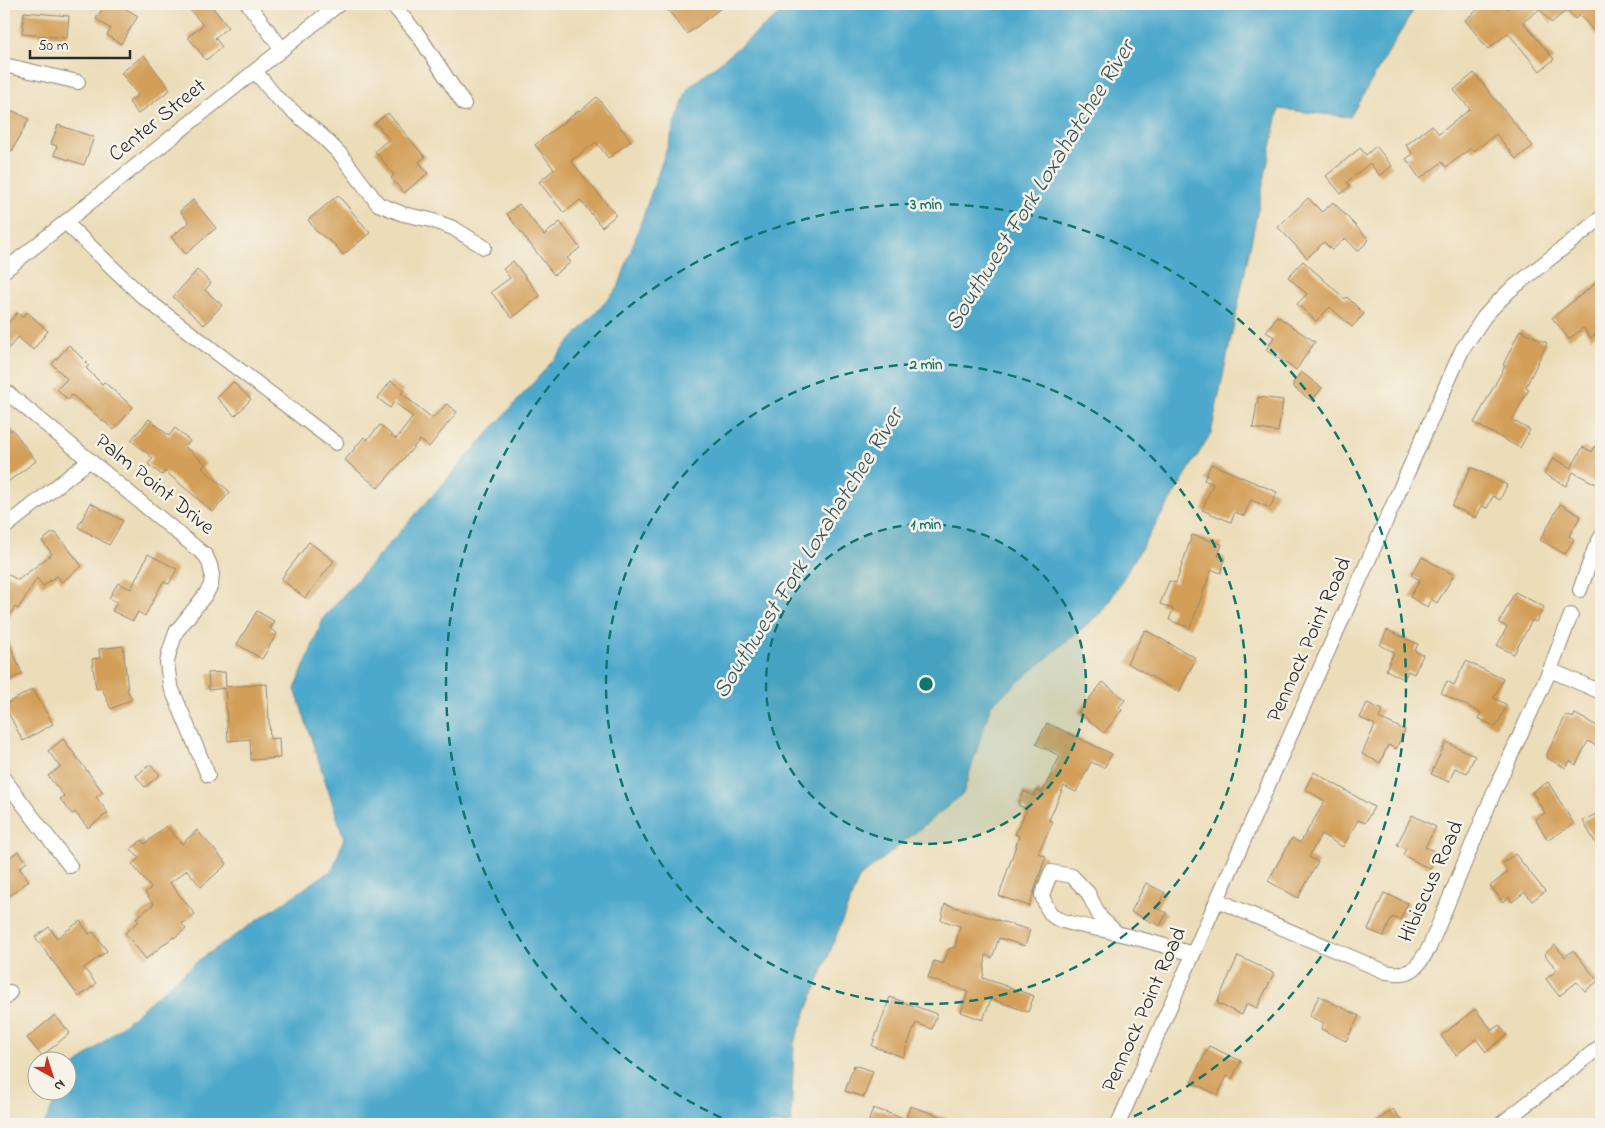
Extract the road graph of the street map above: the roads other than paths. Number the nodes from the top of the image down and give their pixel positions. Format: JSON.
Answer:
{"nodes":[{"id":1,"x":248,"y":4,"type":"edge"},
{"id":2,"x":339,"y":4,"type":"edge"},
{"id":3,"x":392,"y":4,"type":"edge"},
{"id":4,"x":282,"y":49,"type":"junction"},
{"id":5,"x":4,"y":65,"type":"edge"},
{"id":6,"x":255,"y":71,"type":"junction"},
{"id":7,"x":78,"y":82,"type":"dead end"},
{"id":8,"x":464,"y":104,"type":"dead end"},
{"id":9,"x":1601,"y":218,"type":"edge"},
{"id":10,"x":66,"y":222,"type":"junction"},
{"id":11,"x":484,"y":247,"type":"dead end"},
{"id":12,"x":4,"y":271,"type":"edge"},
{"id":13,"x":4,"y":390,"type":"edge"},
{"id":14,"x":336,"y":443,"type":"dead end"},
{"id":15,"x":90,"y":460,"type":"junction"},
{"id":16,"x":4,"y":528,"type":"edge"},
{"id":17,"x":1601,"y":537,"type":"edge"},
{"id":18,"x":1580,"y":590,"type":"dead end"},
{"id":19,"x":1571,"y":615,"type":"dead end"},
{"id":20,"x":1550,"y":670,"type":"junction"},
{"id":21,"x":1601,"y":692,"type":"edge"},
{"id":22,"x":208,"y":776,"type":"dead end"},
{"id":23,"x":4,"y":779,"type":"edge"},
{"id":24,"x":70,"y":866,"type":"dead end"},
{"id":25,"x":1217,"y":900,"type":"junction"},
{"id":26,"x":1117,"y":933,"type":"junction"},
{"id":27,"x":1193,"y":954,"type":"junction"},
{"id":28,"x":1601,"y":1046,"type":"edge"},
{"id":29,"x":1118,"y":1124,"type":"edge"},
{"id":30,"x":1501,"y":1124,"type":"edge"}],
"edges":[{"from":1,"to":4,"type":"street"},
{"from":2,"to":4,"type":"street","name":"Center Street"},
{"from":3,"to":8,"type":"street"},
{"from":4,"to":6,"type":"street","name":"Center Street"},
{"from":5,"to":7,"type":"street"},
{"from":6,"to":10,"type":"street","name":"Center Street"},
{"from":6,"to":11,"type":"street"},
{"from":9,"to":25,"type":"street","name":"Pennock Point Road"},
{"from":10,"to":12,"type":"street","name":"Center Street"},
{"from":10,"to":14,"type":"street"},
{"from":13,"to":15,"type":"street","name":"Palm Point Drive"},
{"from":15,"to":16,"type":"street"},
{"from":15,"to":22,"type":"street","name":"Palm Point Drive"},
{"from":17,"to":18,"type":"street"},
{"from":19,"to":20,"type":"street","name":"Hibiscus Road"},
{"from":20,"to":21,"type":"street"},
{"from":20,"to":25,"type":"street","name":"Hibiscus Road"},
{"from":23,"to":24,"type":"street"},
{"from":25,"to":27,"type":"street","name":"Pennock Point Road"},
{"from":26,"to":26,"type":"street"},
{"from":26,"to":27,"type":"street"},
{"from":27,"to":29,"type":"street","name":"Pennock Point Road"},
{"from":28,"to":30,"type":"street"}]}
